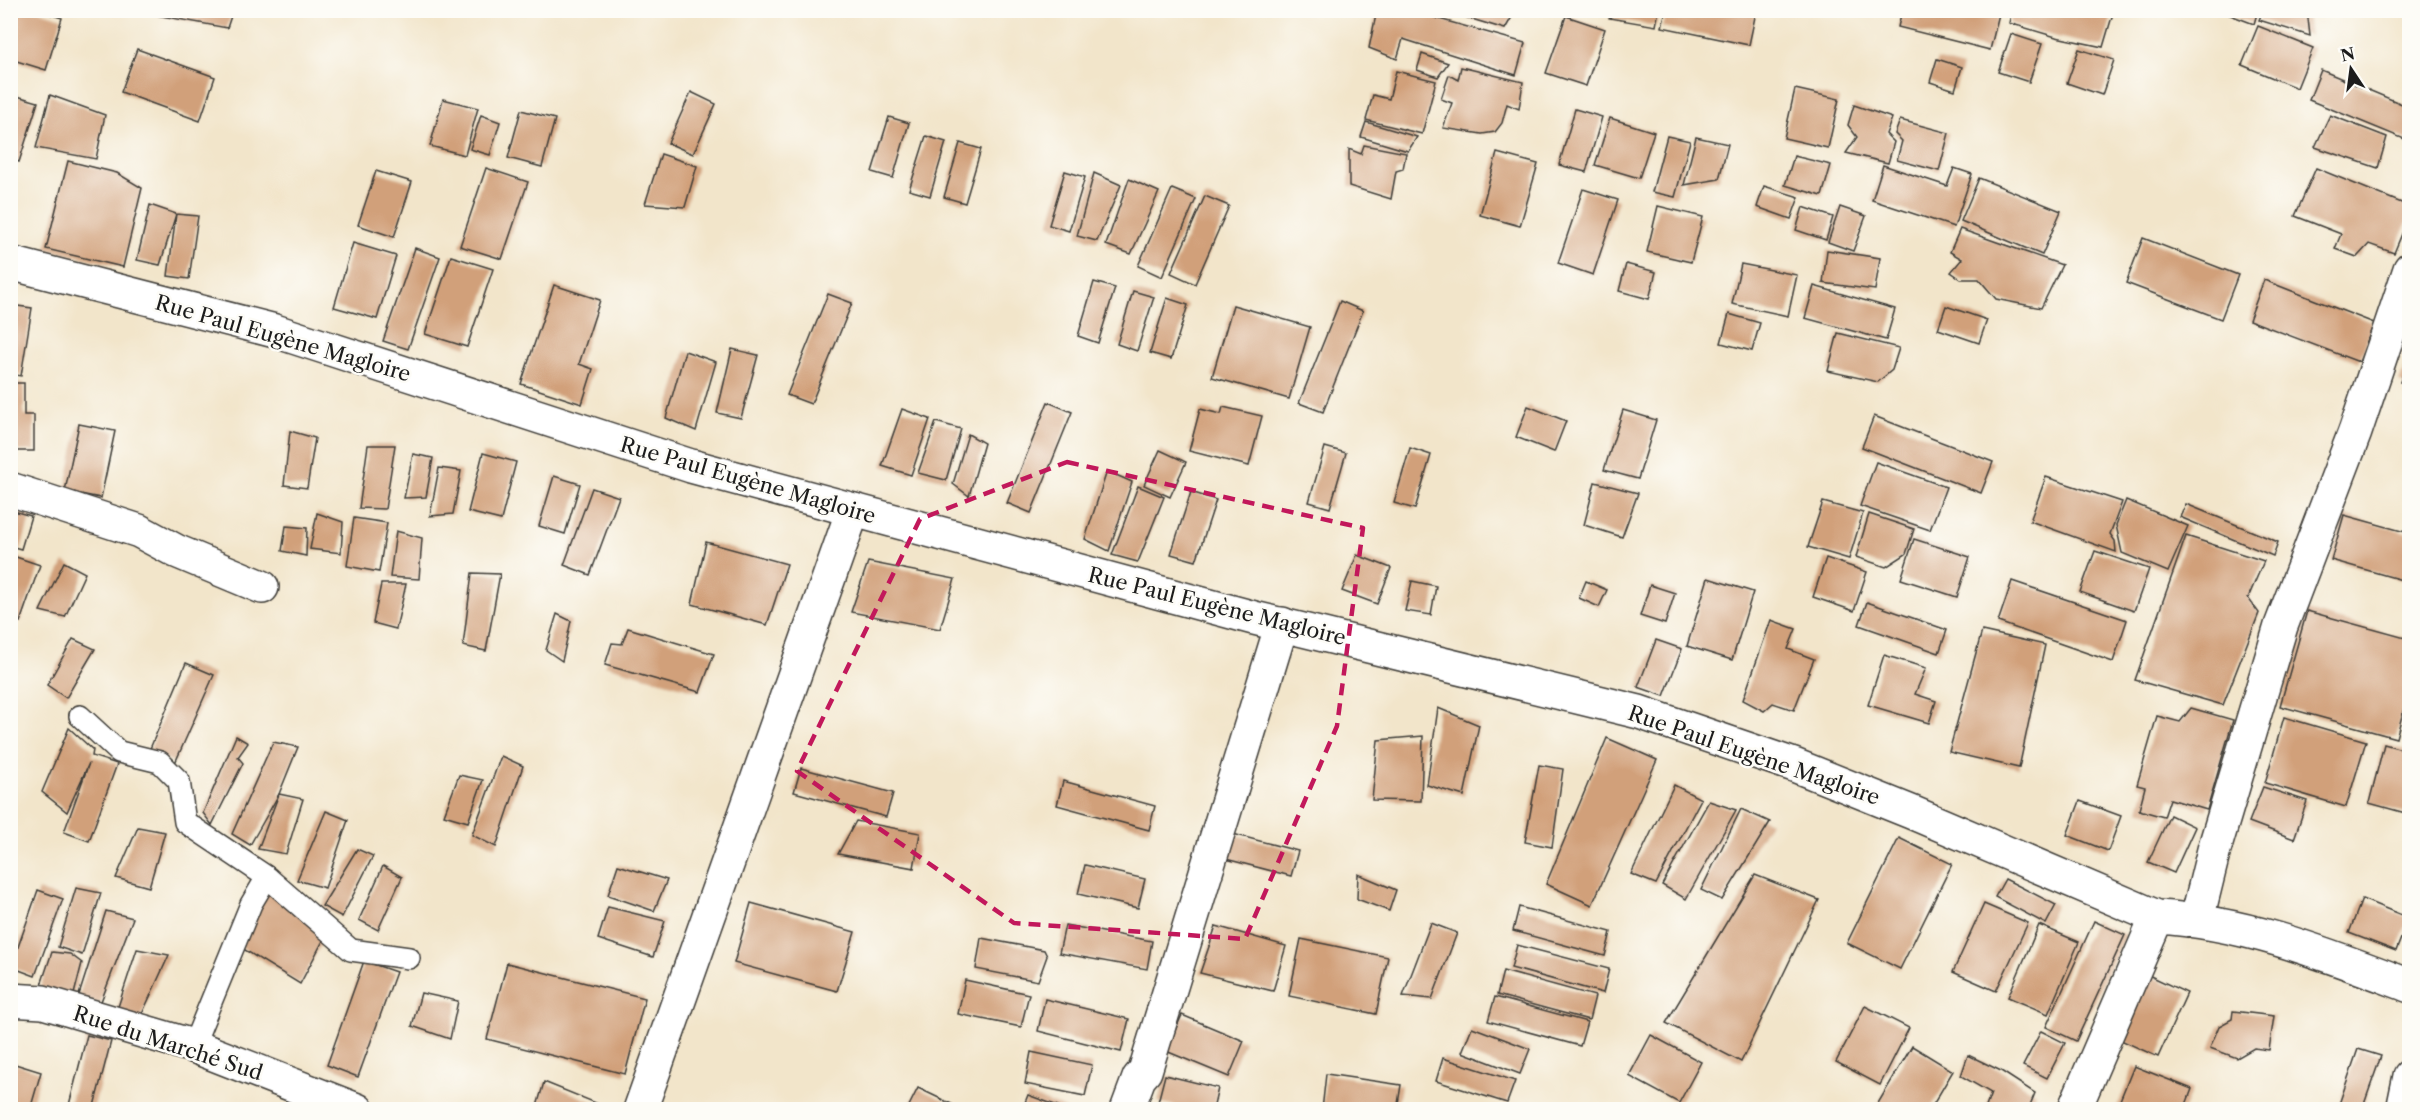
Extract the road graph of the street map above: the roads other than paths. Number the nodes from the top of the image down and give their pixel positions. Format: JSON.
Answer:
{"nodes":[{"id":1,"x":10,"y":262,"type":"edge"},
{"id":2,"x":2409,"y":269,"type":"edge"},
{"id":3,"x":10,"y":489,"type":"edge"},
{"id":4,"x":853,"y":510,"type":"junction"},
{"id":5,"x":262,"y":587,"type":"dead end"},
{"id":6,"x":1282,"y":624,"type":"junction"},
{"id":7,"x":80,"y":716,"type":"dead end"},
{"id":8,"x":267,"y":878,"type":"junction"},
{"id":9,"x":2157,"y":917,"type":"junction"},
{"id":10,"x":2197,"y":919,"type":"junction"},
{"id":11,"x":409,"y":957,"type":"dead end"},
{"id":12,"x":2409,"y":986,"type":"edge"},
{"id":13,"x":10,"y":1000,"type":"edge"},
{"id":14,"x":193,"y":1046,"type":"junction"},
{"id":15,"x":2409,"y":1076,"type":"edge"},
{"id":16,"x":357,"y":1110,"type":"edge"},
{"id":17,"x":640,"y":1110,"type":"edge"},
{"id":18,"x":1127,"y":1110,"type":"edge"},
{"id":19,"x":2074,"y":1110,"type":"edge"},
{"id":20,"x":2403,"y":1110,"type":"edge"}],
"edges":[{"from":1,"to":4,"type":"street","name":"Rue Paul Eugène Magloire"},
{"from":2,"to":10,"type":"street"},
{"from":3,"to":5,"type":"street"},
{"from":4,"to":6,"type":"street","name":"Rue Paul Eugène Magloire"},
{"from":4,"to":17,"type":"street"},
{"from":6,"to":9,"type":"street","name":"Rue Paul Eugène Magloire"},
{"from":6,"to":18,"type":"street"},
{"from":7,"to":8,"type":"lane"},
{"from":8,"to":11,"type":"lane"},
{"from":8,"to":14,"type":"lane"},
{"from":9,"to":10,"type":"street","name":"Rue Paul Eugène Magloire"},
{"from":9,"to":19,"type":"street"},
{"from":10,"to":12,"type":"street","name":"Rue Paul Eugène Magloire"},
{"from":13,"to":14,"type":"street","name":"Rue du Marché Sud"},
{"from":14,"to":16,"type":"street","name":"Rue du Marché Sud"},
{"from":15,"to":20,"type":"street"}]}
